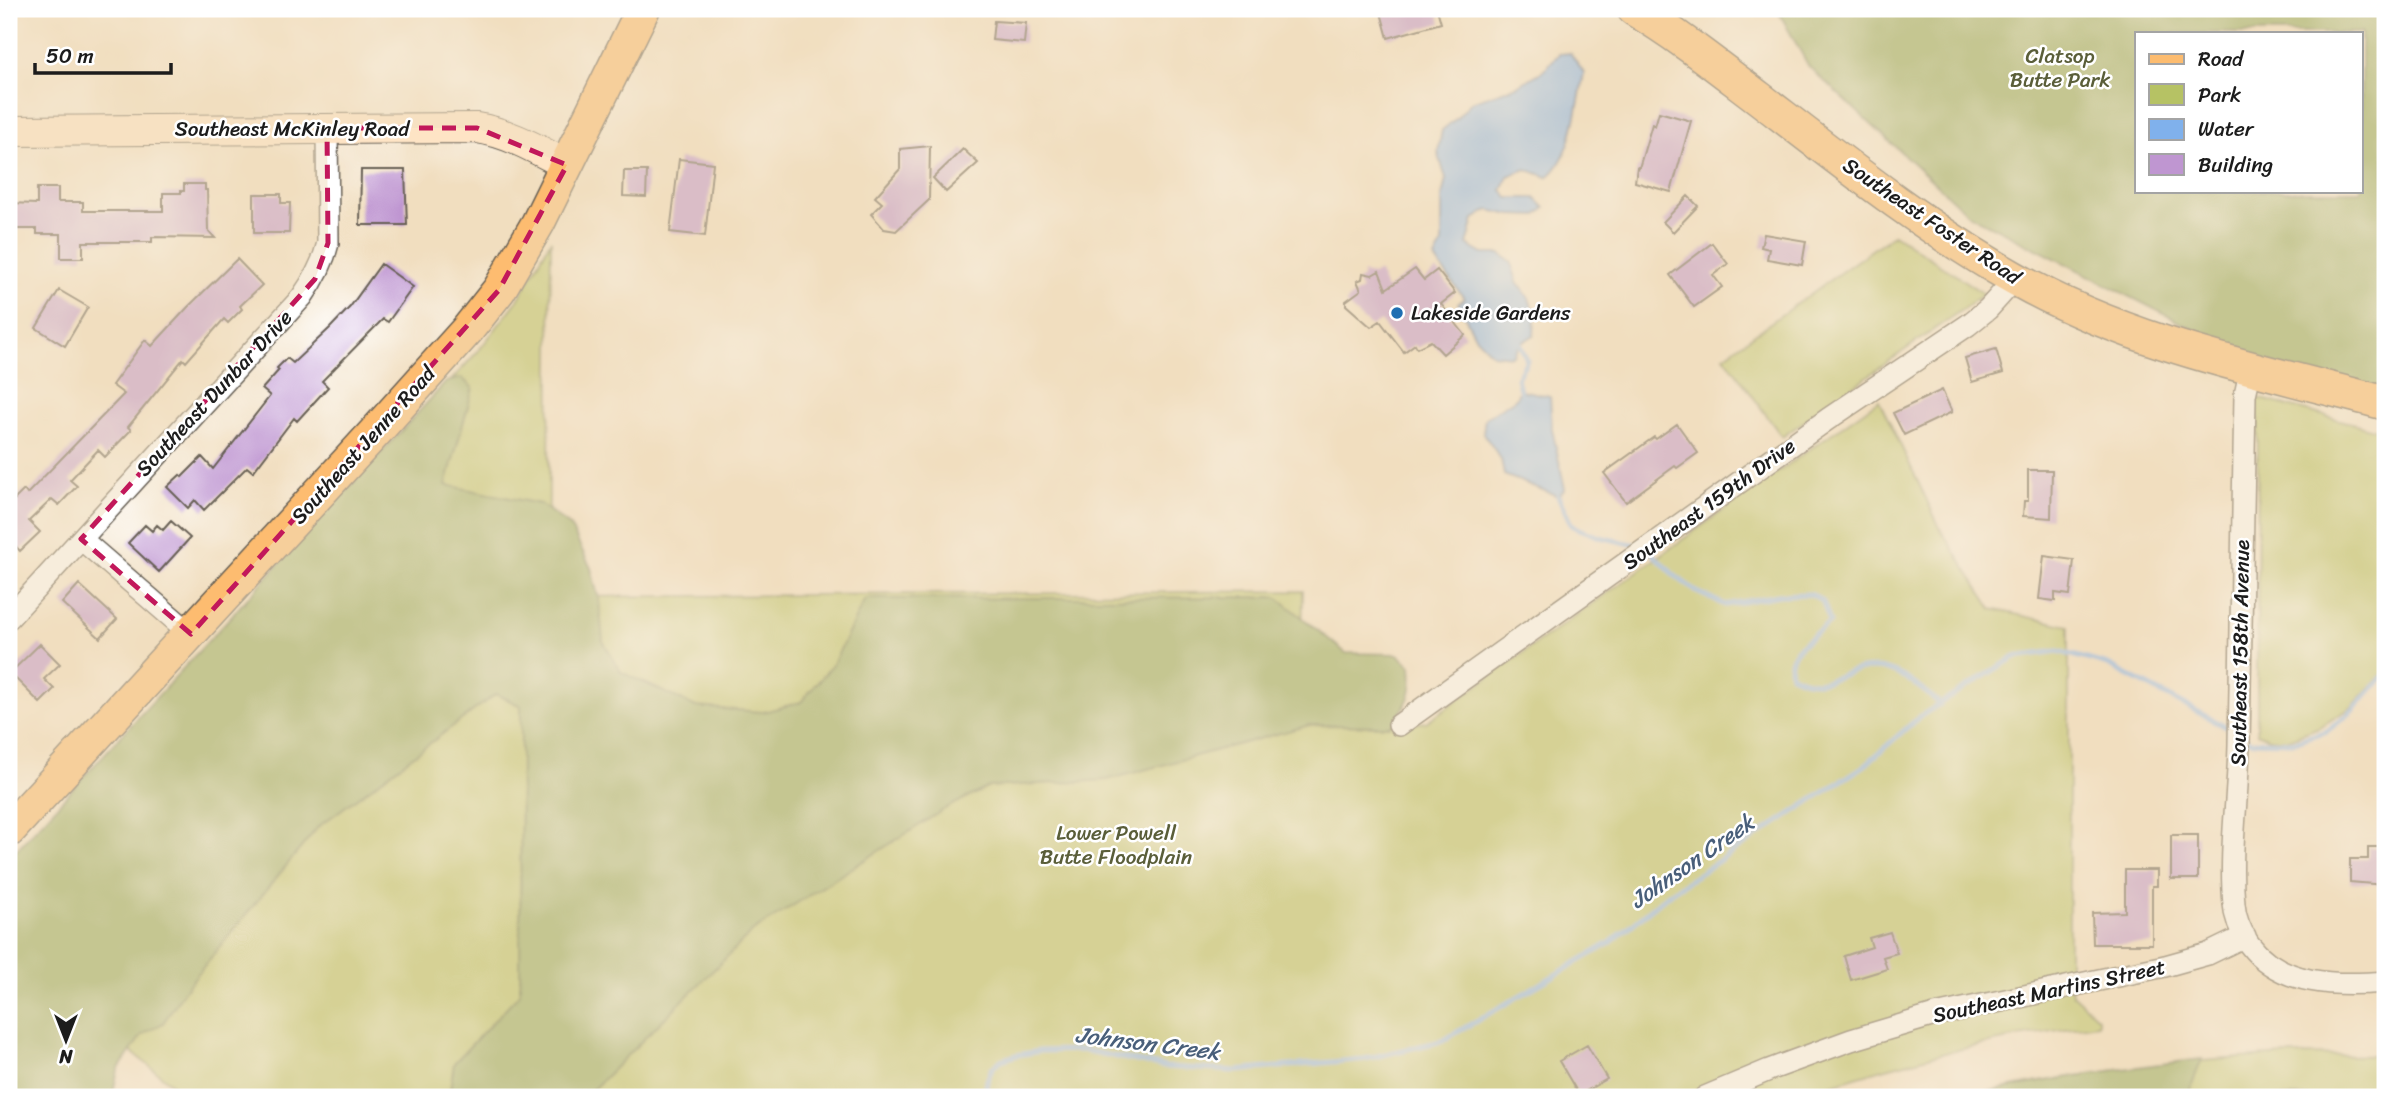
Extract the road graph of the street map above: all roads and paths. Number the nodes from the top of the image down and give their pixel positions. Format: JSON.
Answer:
{"nodes":[{"id":1,"x":643,"y":9,"type":"edge"},
{"id":2,"x":1637,"y":10,"type":"edge"},
{"id":3,"x":327,"y":128,"type":"junction"},
{"id":4,"x":9,"y":131,"type":"edge"},
{"id":5,"x":567,"y":165,"type":"junction"},
{"id":6,"x":2015,"y":279,"type":"junction"},
{"id":7,"x":2251,"y":368,"type":"junction"},
{"id":8,"x":2385,"y":403,"type":"edge"},
{"id":9,"x":81,"y":539,"type":"junction"},
{"id":10,"x":9,"y":618,"type":"edge"},
{"id":11,"x":191,"y":634,"type":"junction"},
{"id":12,"x":1399,"y":725,"type":"dead end"},
{"id":13,"x":9,"y":830,"type":"edge"},
{"id":14,"x":2245,"y":936,"type":"junction"},
{"id":15,"x":2385,"y":982,"type":"edge"},
{"id":16,"x":1705,"y":1097,"type":"edge"}],
"edges":[{"from":1,"to":5,"type":"main road","name":"Southeast Jenne Road"},
{"from":2,"to":6,"type":"main road","name":"Southeast Foster Road"},
{"from":3,"to":4,"type":"street","name":"Southeast McKinley Road"},
{"from":3,"to":5,"type":"street","name":"Southeast McKinley Road"},
{"from":3,"to":9,"type":"street","name":"Southeast Dunbar Drive"},
{"from":5,"to":11,"type":"main road","name":"Southeast Jenne Road"},
{"from":6,"to":7,"type":"main road","name":"Southeast Foster Road"},
{"from":6,"to":12,"type":"street","name":"Southeast 159th Drive"},
{"from":7,"to":8,"type":"main road","name":"Southeast Foster Road"},
{"from":7,"to":14,"type":"street","name":"Southeast 158th Avenue"},
{"from":9,"to":10,"type":"street","name":"Southeast Dunbar Drive"},
{"from":9,"to":11,"type":"street"},
{"from":11,"to":13,"type":"main road","name":"Southeast Jenne Road"},
{"from":14,"to":15,"type":"street"},
{"from":14,"to":16,"type":"street","name":"Southeast Martins Street"}]}
